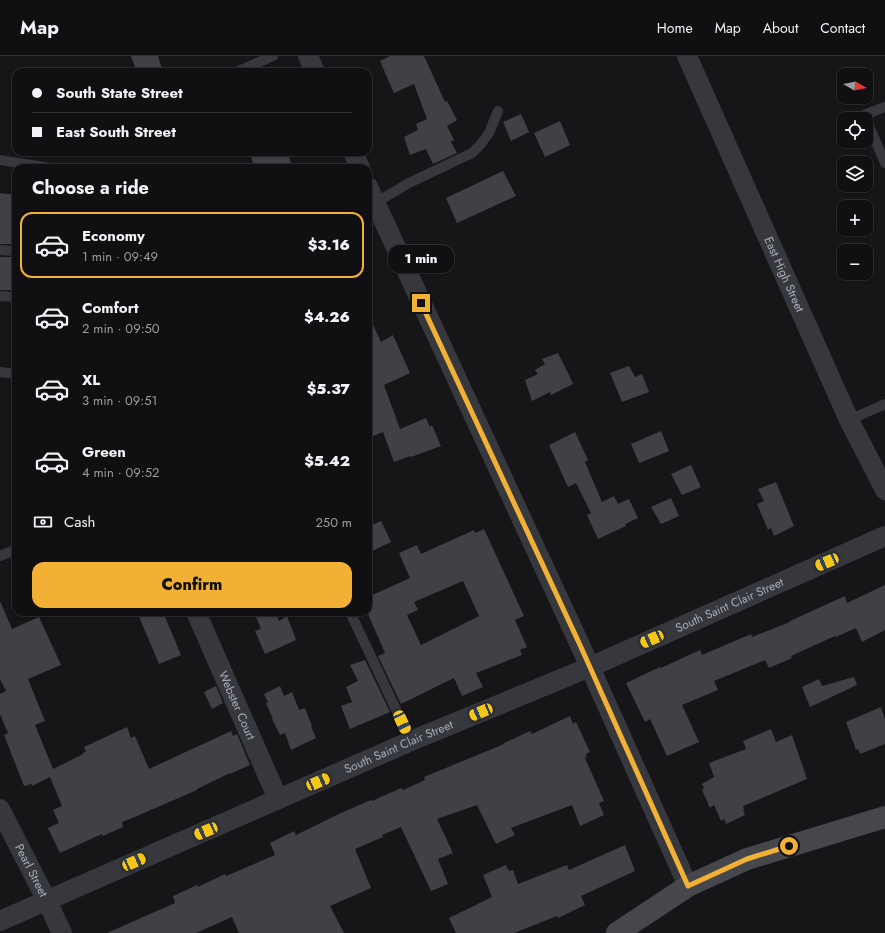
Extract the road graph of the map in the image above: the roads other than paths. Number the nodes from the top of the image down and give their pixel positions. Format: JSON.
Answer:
{"nodes":[{"id":1,"x":273,"y":56,"type":"edge"},
{"id":2,"x":308,"y":56,"type":"edge"},
{"id":3,"x":687,"y":56,"type":"edge"},
{"id":4,"x":245,"y":68,"type":"edge"},
{"id":5,"x":313,"y":68,"type":"edge"},
{"id":6,"x":885,"y":106,"type":"edge"},
{"id":7,"x":498,"y":111,"type":"dead end"},
{"id":8,"x":871,"y":112,"type":"edge"},
{"id":9,"x":873,"y":135,"type":"edge"},
{"id":10,"x":0,"y":160,"type":"edge"},
{"id":11,"x":885,"y":163,"type":"edge"},
{"id":12,"x":25,"y":164,"type":"edge"},
{"id":13,"x":372,"y":195,"type":"edge"},
{"id":14,"x":372,"y":197,"type":"edge"},
{"id":15,"x":0,"y":250,"type":"edge"},
{"id":16,"x":12,"y":251,"type":"edge"},
{"id":17,"x":0,"y":296,"type":"edge"},
{"id":18,"x":12,"y":297,"type":"edge"},
{"id":19,"x":0,"y":372,"type":"edge"},
{"id":20,"x":12,"y":374,"type":"edge"},
{"id":21,"x":885,"y":404,"type":"edge"},
{"id":22,"x":849,"y":420,"type":"junction"},
{"id":23,"x":885,"y":490,"type":"edge"},
{"id":24,"x":885,"y":536,"type":"edge"},
{"id":25,"x":12,"y":551,"type":"edge"},
{"id":26,"x":0,"y":556,"type":"edge"},
{"id":27,"x":198,"y":616,"type":"edge"},
{"id":28,"x":352,"y":616,"type":"edge"},
{"id":29,"x":590,"y":667,"type":"junction"},
{"id":30,"x":411,"y":742,"type":"junction"},
{"id":31,"x":278,"y":799,"type":"junction"},
{"id":32,"x":0,"y":809,"type":"edge"},
{"id":33,"x":885,"y":816,"type":"edge"},
{"id":34,"x":688,"y":886,"type":"junction"},
{"id":35,"x":47,"y":900,"type":"junction"},
{"id":36,"x":0,"y":921,"type":"edge"},
{"id":37,"x":62,"y":933,"type":"edge"},
{"id":38,"x":617,"y":933,"type":"edge"}],
"edges":[{"from":1,"to":4,"type":"lane"},
{"from":2,"to":5,"type":"street"},
{"from":3,"to":22,"type":"street","name":"East High Street"},
{"from":6,"to":8,"type":"lane"},
{"from":7,"to":13,"type":"lane"},
{"from":9,"to":11,"type":"lane"},
{"from":10,"to":12,"type":"lane"},
{"from":14,"to":29,"type":"street"},
{"from":15,"to":16,"type":"lane"},
{"from":17,"to":18,"type":"lane"},
{"from":19,"to":20,"type":"lane"},
{"from":21,"to":22,"type":"lane"},
{"from":22,"to":23,"type":"street","name":"East High Street"},
{"from":24,"to":29,"type":"street","name":"South Saint Clair Street"},
{"from":25,"to":26,"type":"lane"},
{"from":27,"to":31,"type":"street","name":"Webster Court"},
{"from":28,"to":30,"type":"lane"},
{"from":29,"to":30,"type":"street","name":"South Saint Clair Street"},
{"from":29,"to":34,"type":"street"},
{"from":30,"to":31,"type":"street","name":"South Saint Clair Street"},
{"from":31,"to":35,"type":"street","name":"South Saint Clair Street"},
{"from":32,"to":35,"type":"street","name":"Pearl Street"},
{"from":33,"to":34,"type":"main road"},
{"from":34,"to":38,"type":"main road"},
{"from":35,"to":36,"type":"street","name":"South Saint Clair Street"},
{"from":35,"to":37,"type":"street","name":"Pearl Street"}]}
